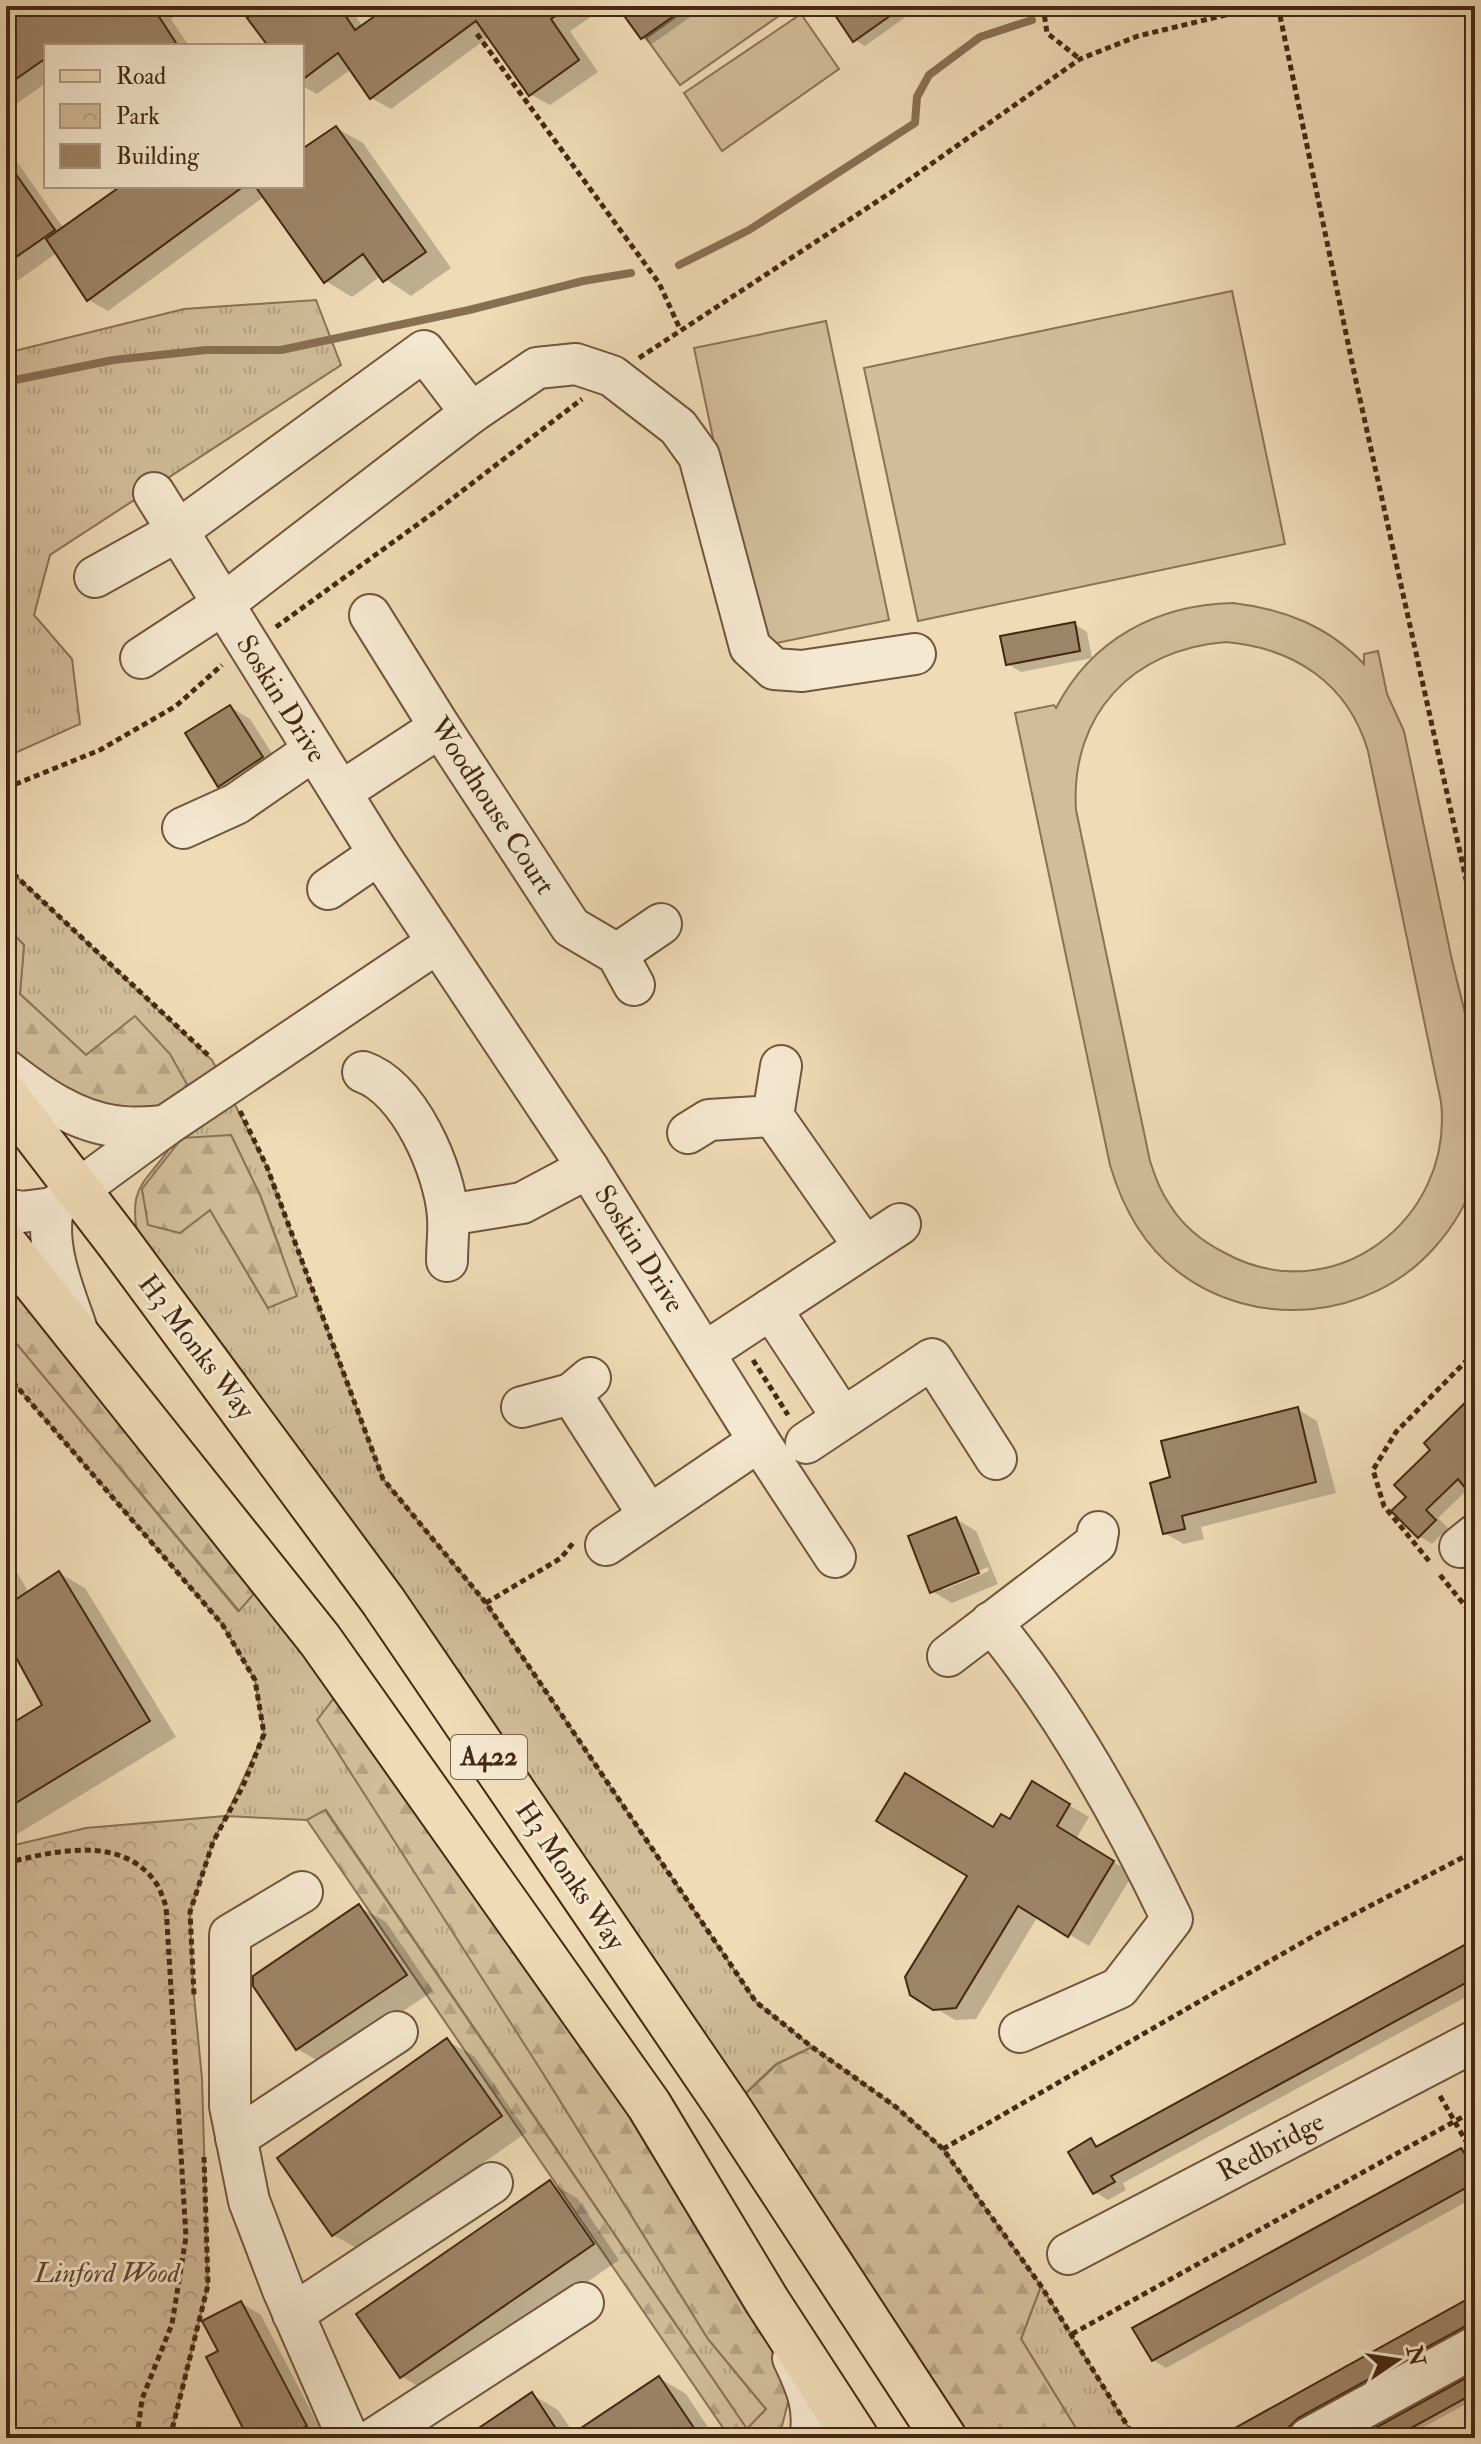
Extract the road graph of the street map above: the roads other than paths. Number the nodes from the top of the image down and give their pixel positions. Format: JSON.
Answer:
{"nodes":[{"id":1,"x":471,"y":413,"type":"junction"},
{"id":2,"x":154,"y":493,"type":"dead end"},
{"id":3,"x":176,"y":532,"type":"junction"},
{"id":4,"x":95,"y":577,"type":"dead end"},
{"id":5,"x":222,"y":605,"type":"junction"},
{"id":6,"x":389,"y":624,"type":"dead end"},
{"id":7,"x":915,"y":654,"type":"dead end"},
{"id":8,"x":141,"y":658,"type":"dead end"},
{"id":9,"x":440,"y":727,"type":"junction"},
{"id":10,"x":314,"y":750,"type":"junction"},
{"id":11,"x":341,"y":792,"type":"junction"},
{"id":12,"x":183,"y":828,"type":"dead end"},
{"id":13,"x":379,"y":854,"type":"junction"},
{"id":14,"x":328,"y":889,"type":"dead end"},
{"id":15,"x":661,"y":924,"type":"dead end"},
{"id":16,"x":437,"y":943,"type":"junction"},
{"id":17,"x":781,"y":1066,"type":"dead end"},
{"id":18,"x":373,"y":1069,"type":"dead end"},
{"id":19,"x":6,"y":1070,"type":"edge"},
{"id":20,"x":6,"y":1096,"type":"edge"},
{"id":21,"x":773,"y":1116,"type":"junction"},
{"id":22,"x":165,"y":1126,"type":"junction"},
{"id":23,"x":688,"y":1133,"type":"dead end"},
{"id":24,"x":588,"y":1168,"type":"junction"},
{"id":25,"x":66,"y":1199,"type":"junction"},
{"id":26,"x":6,"y":1209,"type":"edge"},
{"id":27,"x":448,"y":1215,"type":"junction"},
{"id":28,"x":900,"y":1224,"type":"dead end"},
{"id":29,"x":6,"y":1246,"type":"edge"},
{"id":30,"x":864,"y":1246,"type":"junction"},
{"id":31,"x":447,"y":1261,"type":"dead end"},
{"id":32,"x":771,"y":1309,"type":"junction"},
{"id":33,"x":80,"y":1338,"type":"junction"},
{"id":34,"x":704,"y":1353,"type":"junction"},
{"id":35,"x":522,"y":1407,"type":"dead end"},
{"id":36,"x":842,"y":1417,"type":"junction"},
{"id":37,"x":759,"y":1441,"type":"junction"},
{"id":38,"x":806,"y":1443,"type":"dead end"},
{"id":39,"x":996,"y":1459,"type":"dead end"},
{"id":40,"x":648,"y":1514,"type":"junction"},
{"id":41,"x":1098,"y":1532,"type":"dead end"},
{"id":42,"x":600,"y":1540,"type":"road end"},
{"id":43,"x":835,"y":1557,"type":"dead end"},
{"id":44,"x":991,"y":1622,"type":"junction"},
{"id":45,"x":948,"y":1656,"type":"dead end"},
{"id":46,"x":302,"y":1892,"type":"dead end"},
{"id":47,"x":397,"y":2032,"type":"dead end"},
{"id":48,"x":1020,"y":2032,"type":"dead end"},
{"id":49,"x":1475,"y":2041,"type":"edge"},
{"id":50,"x":220,"y":2147,"type":"junction"},
{"id":51,"x":492,"y":2183,"type":"dead end"},
{"id":52,"x":1068,"y":2254,"type":"dead end"},
{"id":53,"x":767,"y":2301,"type":"junction"},
{"id":54,"x":583,"y":2303,"type":"dead end"},
{"id":55,"x":293,"y":2314,"type":"junction"},
{"id":56,"x":1475,"y":2347,"type":"edge"},
{"id":57,"x":348,"y":2438,"type":"edge"},
{"id":58,"x":375,"y":2438,"type":"edge"},
{"id":59,"x":810,"y":2438,"type":"edge"},
{"id":60,"x":856,"y":2438,"type":"edge"},
{"id":61,"x":944,"y":2438,"type":"edge"},
{"id":62,"x":1309,"y":2438,"type":"edge"}],
"edges":[{"from":1,"to":3,"type":"street"},
{"from":1,"to":5,"type":"street"},
{"from":1,"to":7,"type":"street"},
{"from":2,"to":3,"type":"street","name":"Soskin Drive"},
{"from":3,"to":4,"type":"street"},
{"from":3,"to":5,"type":"street","name":"Soskin Drive"},
{"from":5,"to":8,"type":"street"},
{"from":5,"to":10,"type":"street","name":"Soskin Drive"},
{"from":6,"to":9,"type":"street","name":"Woodhouse Court"},
{"from":9,"to":11,"type":"street"},
{"from":9,"to":15,"type":"street","name":"Woodhouse Court"},
{"from":10,"to":11,"type":"street","name":"Soskin Drive"},
{"from":10,"to":12,"type":"street"},
{"from":11,"to":13,"type":"street","name":"Soskin Drive"},
{"from":13,"to":14,"type":"street"},
{"from":13,"to":16,"type":"street","name":"Soskin Drive"},
{"from":16,"to":22,"type":"street"},
{"from":16,"to":24,"type":"street","name":"Soskin Drive"},
{"from":17,"to":21,"type":"street"},
{"from":18,"to":27,"type":"street"},
{"from":19,"to":22,"type":"street"},
{"from":20,"to":25,"type":"main road","name":"H3 Monks Way","number":"A422"},
{"from":21,"to":23,"type":"street"},
{"from":21,"to":30,"type":"street"},
{"from":22,"to":25,"type":"street"},
{"from":24,"to":27,"type":"street"},
{"from":24,"to":34,"type":"street","name":"Soskin Drive"},
{"from":25,"to":26,"type":"street"},
{"from":25,"to":33,"type":"street"},
{"from":25,"to":61,"type":"main road","name":"H3 Monks Way","number":"A422"},
{"from":27,"to":31,"type":"street"},
{"from":28,"to":30,"type":"street"},
{"from":29,"to":33,"type":"main road","number":"A422"},
{"from":30,"to":32,"type":"street"},
{"from":32,"to":34,"type":"street"},
{"from":32,"to":36,"type":"street"},
{"from":33,"to":53,"type":"main road","number":"A422"},
{"from":34,"to":37,"type":"street","name":"Soskin Drive"},
{"from":35,"to":40,"type":"street"},
{"from":36,"to":38,"type":"street"},
{"from":36,"to":39,"type":"street"},
{"from":37,"to":40,"type":"street"},
{"from":37,"to":43,"type":"street","name":"Soskin Drive"},
{"from":40,"to":42,"type":"street"},
{"from":41,"to":44,"type":"street"},
{"from":44,"to":45,"type":"street"},
{"from":44,"to":48,"type":"street"},
{"from":46,"to":50,"type":"street"},
{"from":47,"to":50,"type":"street"},
{"from":49,"to":52,"type":"street","name":"Redbridge"},
{"from":50,"to":55,"type":"street"},
{"from":51,"to":55,"type":"street"},
{"from":53,"to":59,"type":"street"},
{"from":53,"to":60,"type":"main road","number":"A422"},
{"from":54,"to":58,"type":"street"},
{"from":55,"to":57,"type":"street"},
{"from":56,"to":62,"type":"street"}]}
